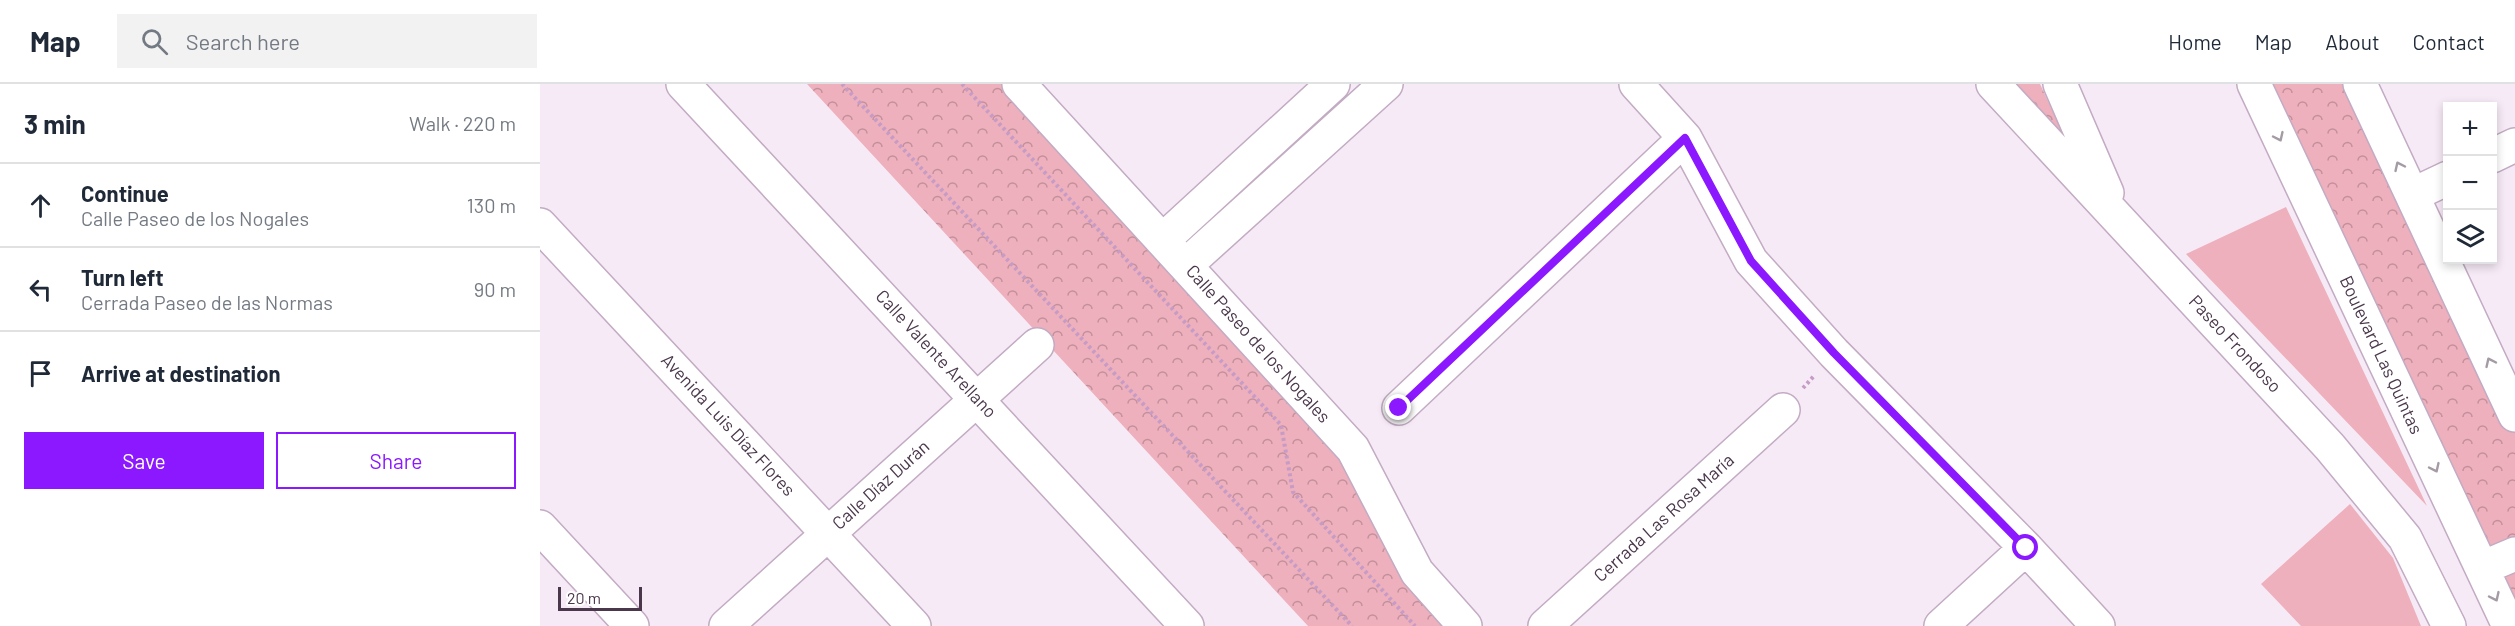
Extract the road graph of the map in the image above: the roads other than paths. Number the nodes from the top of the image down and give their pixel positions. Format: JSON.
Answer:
{"nodes":[{"id":1,"x":683,"y":84,"type":"edge"},
{"id":2,"x":1019,"y":84,"type":"edge"},
{"id":3,"x":1386,"y":84,"type":"edge"},
{"id":4,"x":1636,"y":84,"type":"edge"},
{"id":5,"x":1993,"y":84,"type":"edge"},
{"id":6,"x":2060,"y":84,"type":"edge"},
{"id":7,"x":2254,"y":84,"type":"edge"},
{"id":8,"x":2360,"y":84,"type":"edge"},
{"id":9,"x":1327,"y":86,"type":"edge"},
{"id":10,"x":1350,"y":117,"type":"junction"},
{"id":11,"x":1685,"y":138,"type":"junction"},
{"id":12,"x":2515,"y":145,"type":"edge"},
{"id":13,"x":2497,"y":154,"type":"edge"},
{"id":14,"x":2443,"y":180,"type":"edge"},
{"id":15,"x":2412,"y":195,"type":"junction"},
{"id":16,"x":2117,"y":216,"type":"junction"},
{"id":17,"x":540,"y":225,"type":"edge"},
{"id":18,"x":1163,"y":240,"type":"junction"},
{"id":19,"x":1186,"y":265,"type":"junction"},
{"id":20,"x":1036,"y":345,"type":"dead end"},
{"id":21,"x":977,"y":398,"type":"junction"},
{"id":22,"x":1399,"y":408,"type":"dead end"},
{"id":23,"x":1783,"y":410,"type":"road end"},
{"id":24,"x":2515,"y":415,"type":"edge"},
{"id":25,"x":540,"y":527,"type":"edge"},
{"id":26,"x":829,"y":533,"type":"junction"},
{"id":27,"x":2026,"y":548,"type":"junction"},
{"id":28,"x":2515,"y":554,"type":"edge"},
{"id":29,"x":2482,"y":568,"type":"junction"},
{"id":30,"x":632,"y":626,"type":"edge"},
{"id":31,"x":726,"y":626,"type":"edge"},
{"id":32,"x":914,"y":626,"type":"edge"},
{"id":33,"x":1187,"y":626,"type":"edge"},
{"id":34,"x":1465,"y":626,"type":"edge"},
{"id":35,"x":1545,"y":626,"type":"edge"},
{"id":36,"x":1941,"y":626,"type":"edge"},
{"id":37,"x":2098,"y":626,"type":"edge"},
{"id":38,"x":2449,"y":626,"type":"edge"},
{"id":39,"x":2509,"y":626,"type":"edge"}],
"edges":[{"from":1,"to":21,"type":"street","name":"Calle Valente Arellano"},
{"from":2,"to":18,"type":"street","name":"Calle Paseo de los Nogales"},
{"from":3,"to":10,"type":"street"},
{"from":4,"to":11,"type":"street"},
{"from":5,"to":16,"type":"street","name":"Paseo Frondoso"},
{"from":6,"to":16,"type":"street"},
{"from":7,"to":29,"type":"street","name":"Boulevard Las Quintas","one_way":true},
{"from":15,"to":8,"type":"street","one_way":true},
{"from":9,"to":10,"type":"street"},
{"from":9,"to":18,"type":"street"},
{"from":10,"to":19,"type":"street"},
{"from":11,"to":22,"type":"street"},
{"from":11,"to":27,"type":"street"},
{"from":12,"to":13,"type":"street"},
{"from":14,"to":15,"type":"street"},
{"from":24,"to":15,"type":"street","one_way":true},
{"from":16,"to":38,"type":"street","name":"Paseo Frondoso"},
{"from":17,"to":26,"type":"street","name":"Avenida Luis Díaz Flores"},
{"from":18,"to":19,"type":"street","name":"Calle Paseo de los Nogales"},
{"from":19,"to":34,"type":"street","name":"Calle Paseo de los Nogales"},
{"from":20,"to":21,"type":"street","name":"Calle Díaz Durán"},
{"from":21,"to":26,"type":"street","name":"Calle Díaz Durán"},
{"from":21,"to":33,"type":"street","name":"Calle Valente Arellano"},
{"from":23,"to":35,"type":"street","name":"Cerrada Las Rosa María"},
{"from":25,"to":30,"type":"street"},
{"from":26,"to":31,"type":"street","name":"Calle Díaz Durán"},
{"from":26,"to":32,"type":"street","name":"Avenida Luis Díaz Flores"},
{"from":27,"to":36,"type":"street"},
{"from":27,"to":37,"type":"street"},
{"from":28,"to":29,"type":"street"},
{"from":29,"to":39,"type":"street","name":"Boulevard Las Quintas","one_way":true}]}
